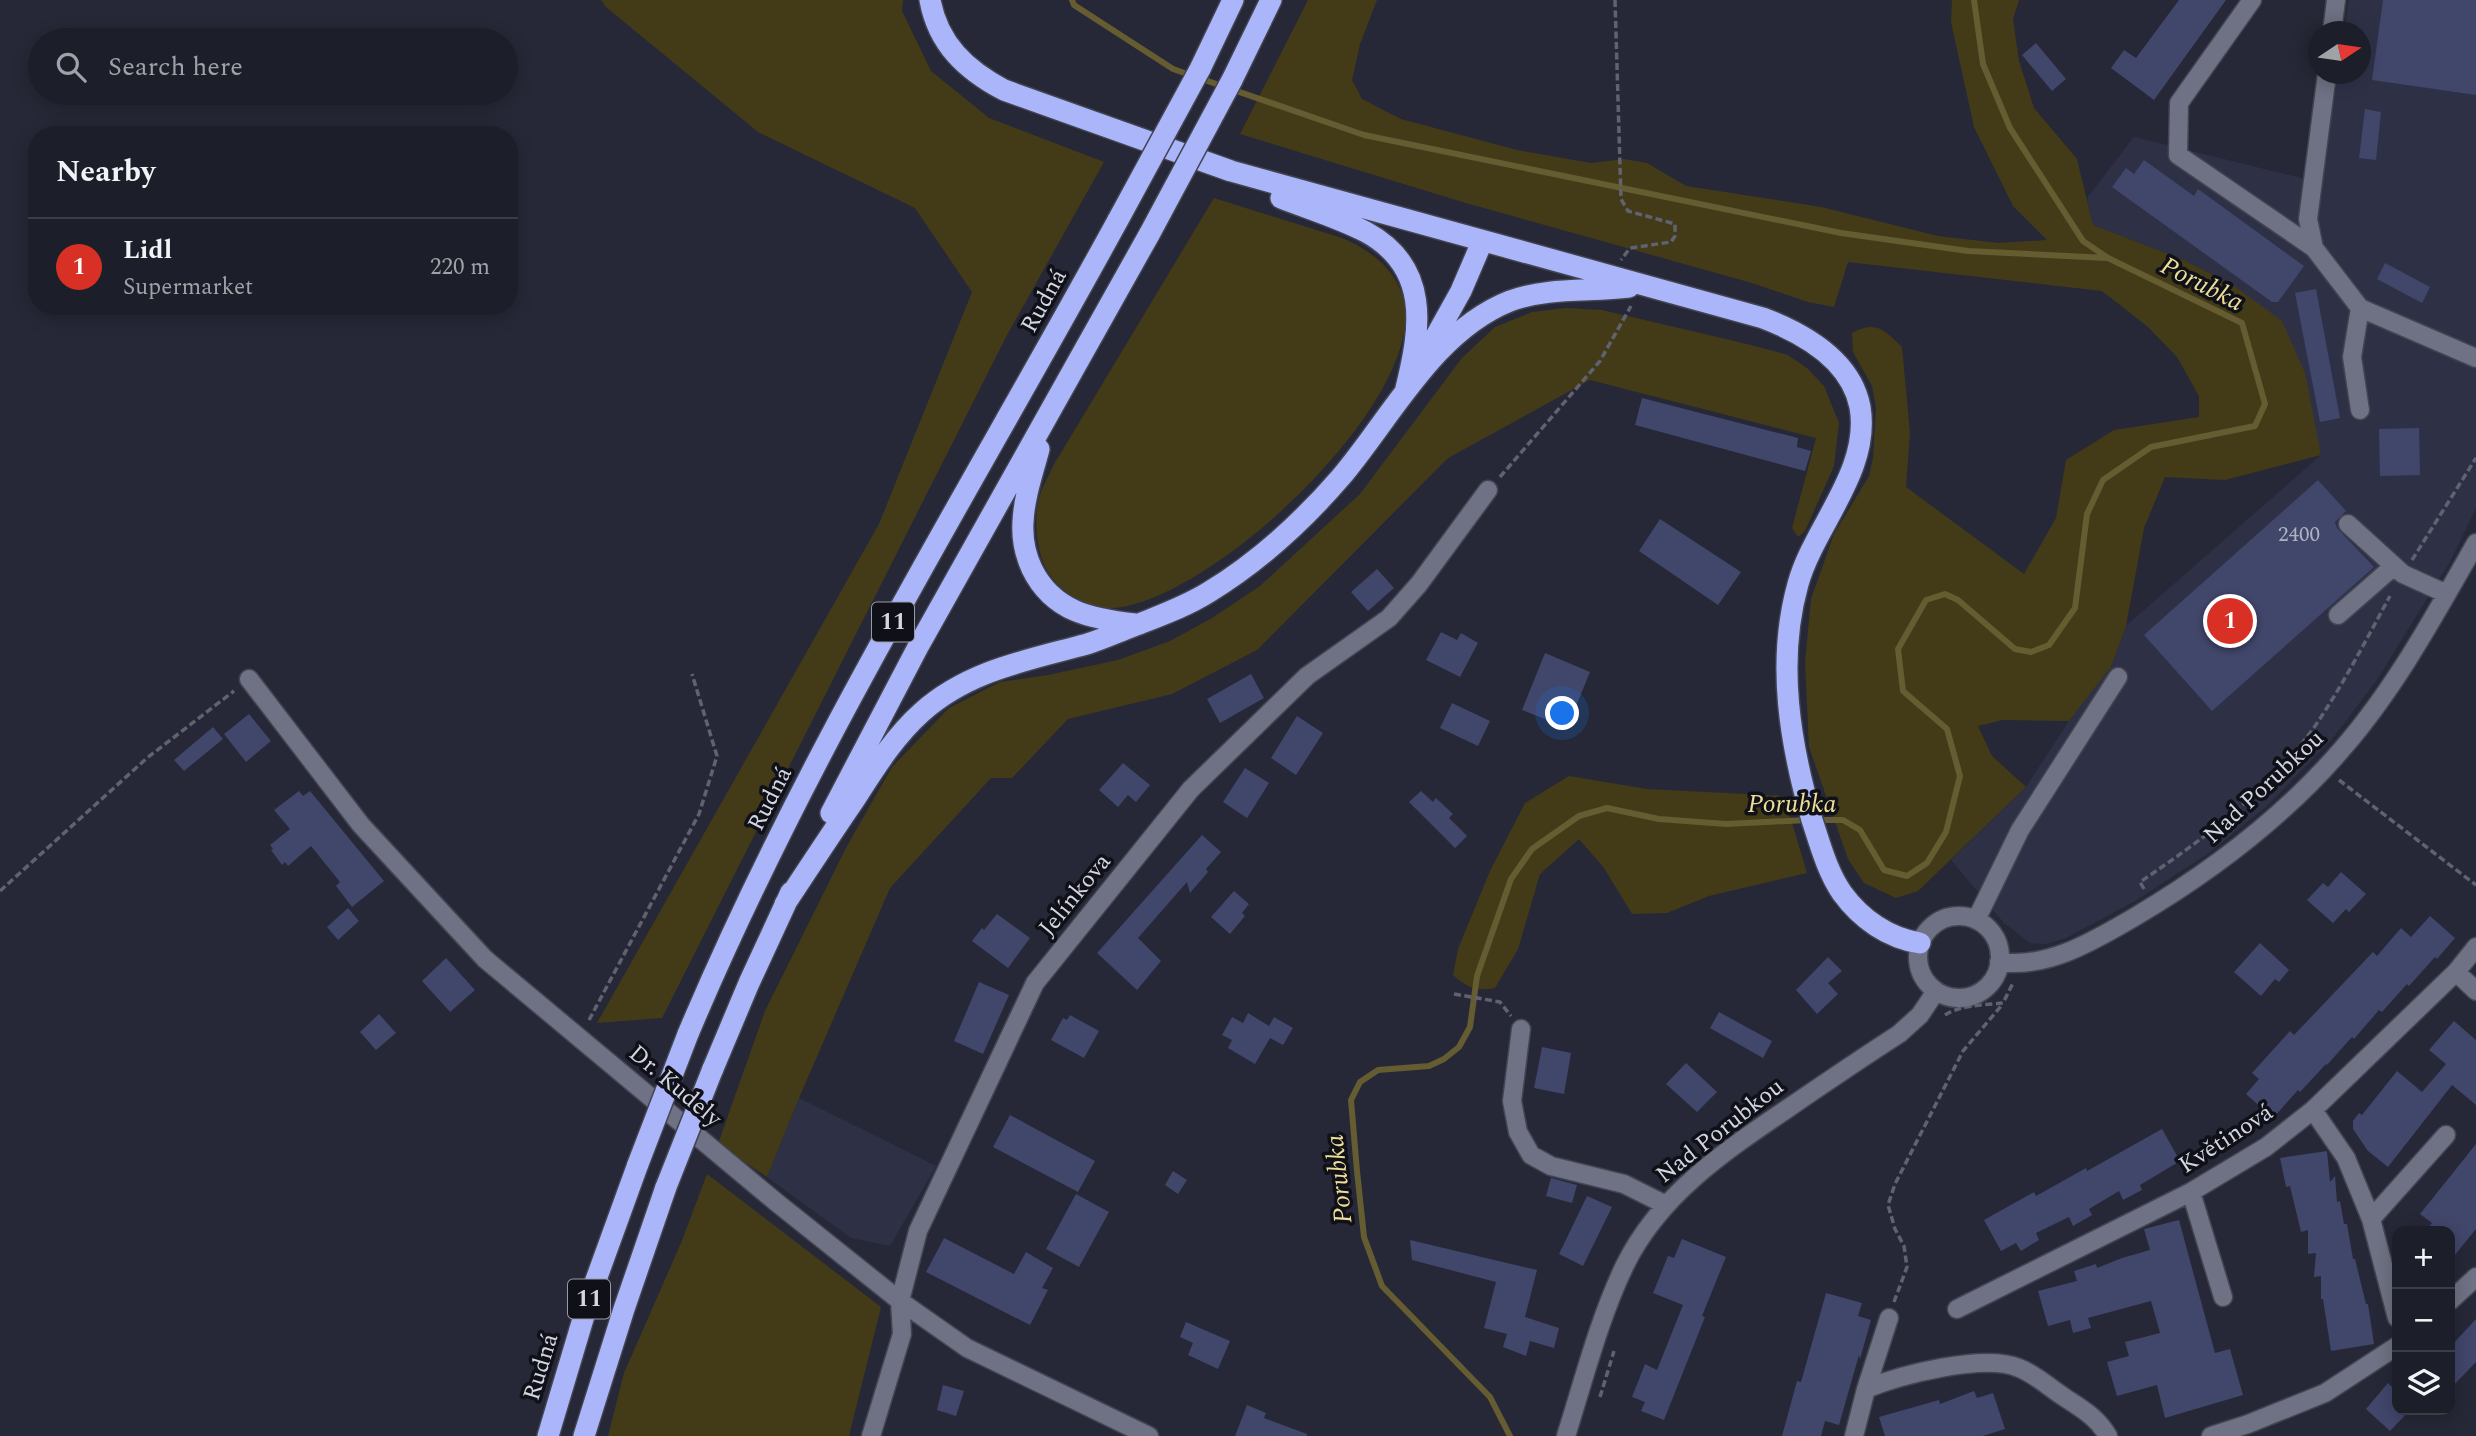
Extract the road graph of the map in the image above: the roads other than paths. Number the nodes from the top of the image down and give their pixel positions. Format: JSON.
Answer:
{"nodes":[{"id":1,"x":930,"y":0,"type":"edge"},
{"id":2,"x":1233,"y":0,"type":"edge"},
{"id":3,"x":1271,"y":0,"type":"edge"},
{"id":4,"x":2252,"y":0,"type":"edge"},
{"id":5,"x":2336,"y":0,"type":"edge"},
{"id":6,"x":2333,"y":21,"type":"edge"},
{"id":7,"x":2326,"y":84,"type":"edge"},
{"id":8,"x":1231,"y":171,"type":"junction"},
{"id":9,"x":1482,"y":242,"type":"junction"},
{"id":10,"x":2314,"y":248,"type":"junction"},
{"id":11,"x":1642,"y":286,"type":"junction"},
{"id":12,"x":2360,"y":308,"type":"junction"},
{"id":13,"x":2476,"y":358,"type":"edge"},
{"id":14,"x":1406,"y":390,"type":"junction"},
{"id":15,"x":2360,"y":410,"type":"dead end"},
{"id":16,"x":1046,"y":421,"type":"junction"},
{"id":17,"x":1488,"y":490,"type":"road end"},
{"id":18,"x":2348,"y":524,"type":"dead end"},
{"id":19,"x":2476,"y":543,"type":"edge"},
{"id":20,"x":2398,"y":570,"type":"junction"},
{"id":21,"x":2447,"y":594,"type":"junction"},
{"id":22,"x":2338,"y":615,"type":"dead end"},
{"id":23,"x":1138,"y":624,"type":"junction"},
{"id":24,"x":2118,"y":677,"type":"dead end"},
{"id":25,"x":249,"y":679,"type":"road end"},
{"id":26,"x":785,"y":904,"type":"junction"},
{"id":27,"x":1976,"y":920,"type":"junction"},
{"id":28,"x":1920,"y":943,"type":"junction"},
{"id":29,"x":2476,"y":947,"type":"edge"},
{"id":30,"x":2000,"y":962,"type":"junction"},
{"id":31,"x":2456,"y":972,"type":"junction"},
{"id":32,"x":2476,"y":991,"type":"edge"},
{"id":33,"x":1936,"y":992,"type":"junction"},
{"id":34,"x":1521,"y":1029,"type":"dead end"},
{"id":35,"x":2314,"y":1110,"type":"junction"},
{"id":36,"x":2446,"y":1135,"type":"dead end"},
{"id":37,"x":2191,"y":1192,"type":"junction"},
{"id":38,"x":1666,"y":1205,"type":"junction"},
{"id":39,"x":2371,"y":1219,"type":"junction"},
{"id":40,"x":2476,"y":1277,"type":"edge"},
{"id":41,"x":2455,"y":1296,"type":"edge"},
{"id":42,"x":2223,"y":1297,"type":"dead end"},
{"id":43,"x":2392,"y":1299,"type":"edge"},
{"id":44,"x":900,"y":1301,"type":"junction"},
{"id":45,"x":1957,"y":1309,"type":"dead end"},
{"id":46,"x":1889,"y":1318,"type":"road end"},
{"id":47,"x":2392,"y":1349,"type":"edge"},
{"id":48,"x":1866,"y":1389,"type":"junction"},
{"id":49,"x":548,"y":1436,"type":"edge"},
{"id":50,"x":584,"y":1436,"type":"edge"},
{"id":51,"x":871,"y":1436,"type":"edge"},
{"id":52,"x":1149,"y":1436,"type":"edge"},
{"id":53,"x":1566,"y":1436,"type":"edge"},
{"id":54,"x":1854,"y":1436,"type":"edge"},
{"id":55,"x":2108,"y":1436,"type":"edge"},
{"id":56,"x":2211,"y":1436,"type":"edge"}],
"edges":[{"from":1,"to":8,"type":"highway"},
{"from":2,"to":49,"type":"highway","name":"Rudná","number":"11","bridge":true},
{"from":3,"to":16,"type":"highway","number":"11","bridge":true},
{"from":4,"to":10,"type":"street"},
{"from":5,"to":6,"type":"street"},
{"from":7,"to":10,"type":"street"},
{"from":8,"to":9,"type":"highway"},
{"from":8,"to":14,"type":"highway"},
{"from":9,"to":11,"type":"highway"},
{"from":9,"to":14,"type":"highway"},
{"from":10,"to":12,"type":"street"},
{"from":11,"to":14,"type":"highway"},
{"from":11,"to":28,"type":"highway"},
{"from":12,"to":13,"type":"street"},
{"from":12,"to":15,"type":"street"},
{"from":14,"to":23,"type":"highway"},
{"from":16,"to":23,"type":"highway"},
{"from":16,"to":26,"type":"highway","number":"11"},
{"from":17,"to":44,"type":"street","name":"Jelínkova"},
{"from":18,"to":20,"type":"street"},
{"from":19,"to":21,"type":"street","name":"Nad Porubkou"},
{"from":20,"to":21,"type":"street"},
{"from":20,"to":22,"type":"street"},
{"from":21,"to":30,"type":"street","name":"Nad Porubkou"},
{"from":23,"to":26,"type":"highway"},
{"from":24,"to":27,"type":"street"},
{"from":25,"to":44,"type":"street","name":"Dr. Kudely"},
{"from":26,"to":50,"type":"highway","number":"11","bridge":true},
{"from":27,"to":28,"type":"street"},
{"from":27,"to":30,"type":"street"},
{"from":28,"to":33,"type":"street"},
{"from":29,"to":31,"type":"street","name":"Květinová"},
{"from":30,"to":33,"type":"street"},
{"from":31,"to":32,"type":"street"},
{"from":31,"to":35,"type":"street","name":"Květinová"},
{"from":33,"to":38,"type":"street","name":"Nad Porubkou"},
{"from":34,"to":38,"type":"street"},
{"from":35,"to":37,"type":"street","name":"Květinová"},
{"from":35,"to":39,"type":"street"},
{"from":36,"to":39,"type":"street"},
{"from":37,"to":42,"type":"street"},
{"from":37,"to":45,"type":"street","name":"Květinová"},
{"from":38,"to":53,"type":"street","name":"Nad Porubkou"},
{"from":39,"to":43,"type":"street"},
{"from":40,"to":41,"type":"street"},
{"from":44,"to":51,"type":"street","name":"Jelínkova"},
{"from":44,"to":52,"type":"street","name":"Dr. Kudely"},
{"from":46,"to":48,"type":"street"},
{"from":47,"to":56,"type":"street"},
{"from":48,"to":54,"type":"street"},
{"from":48,"to":55,"type":"street"}]}
